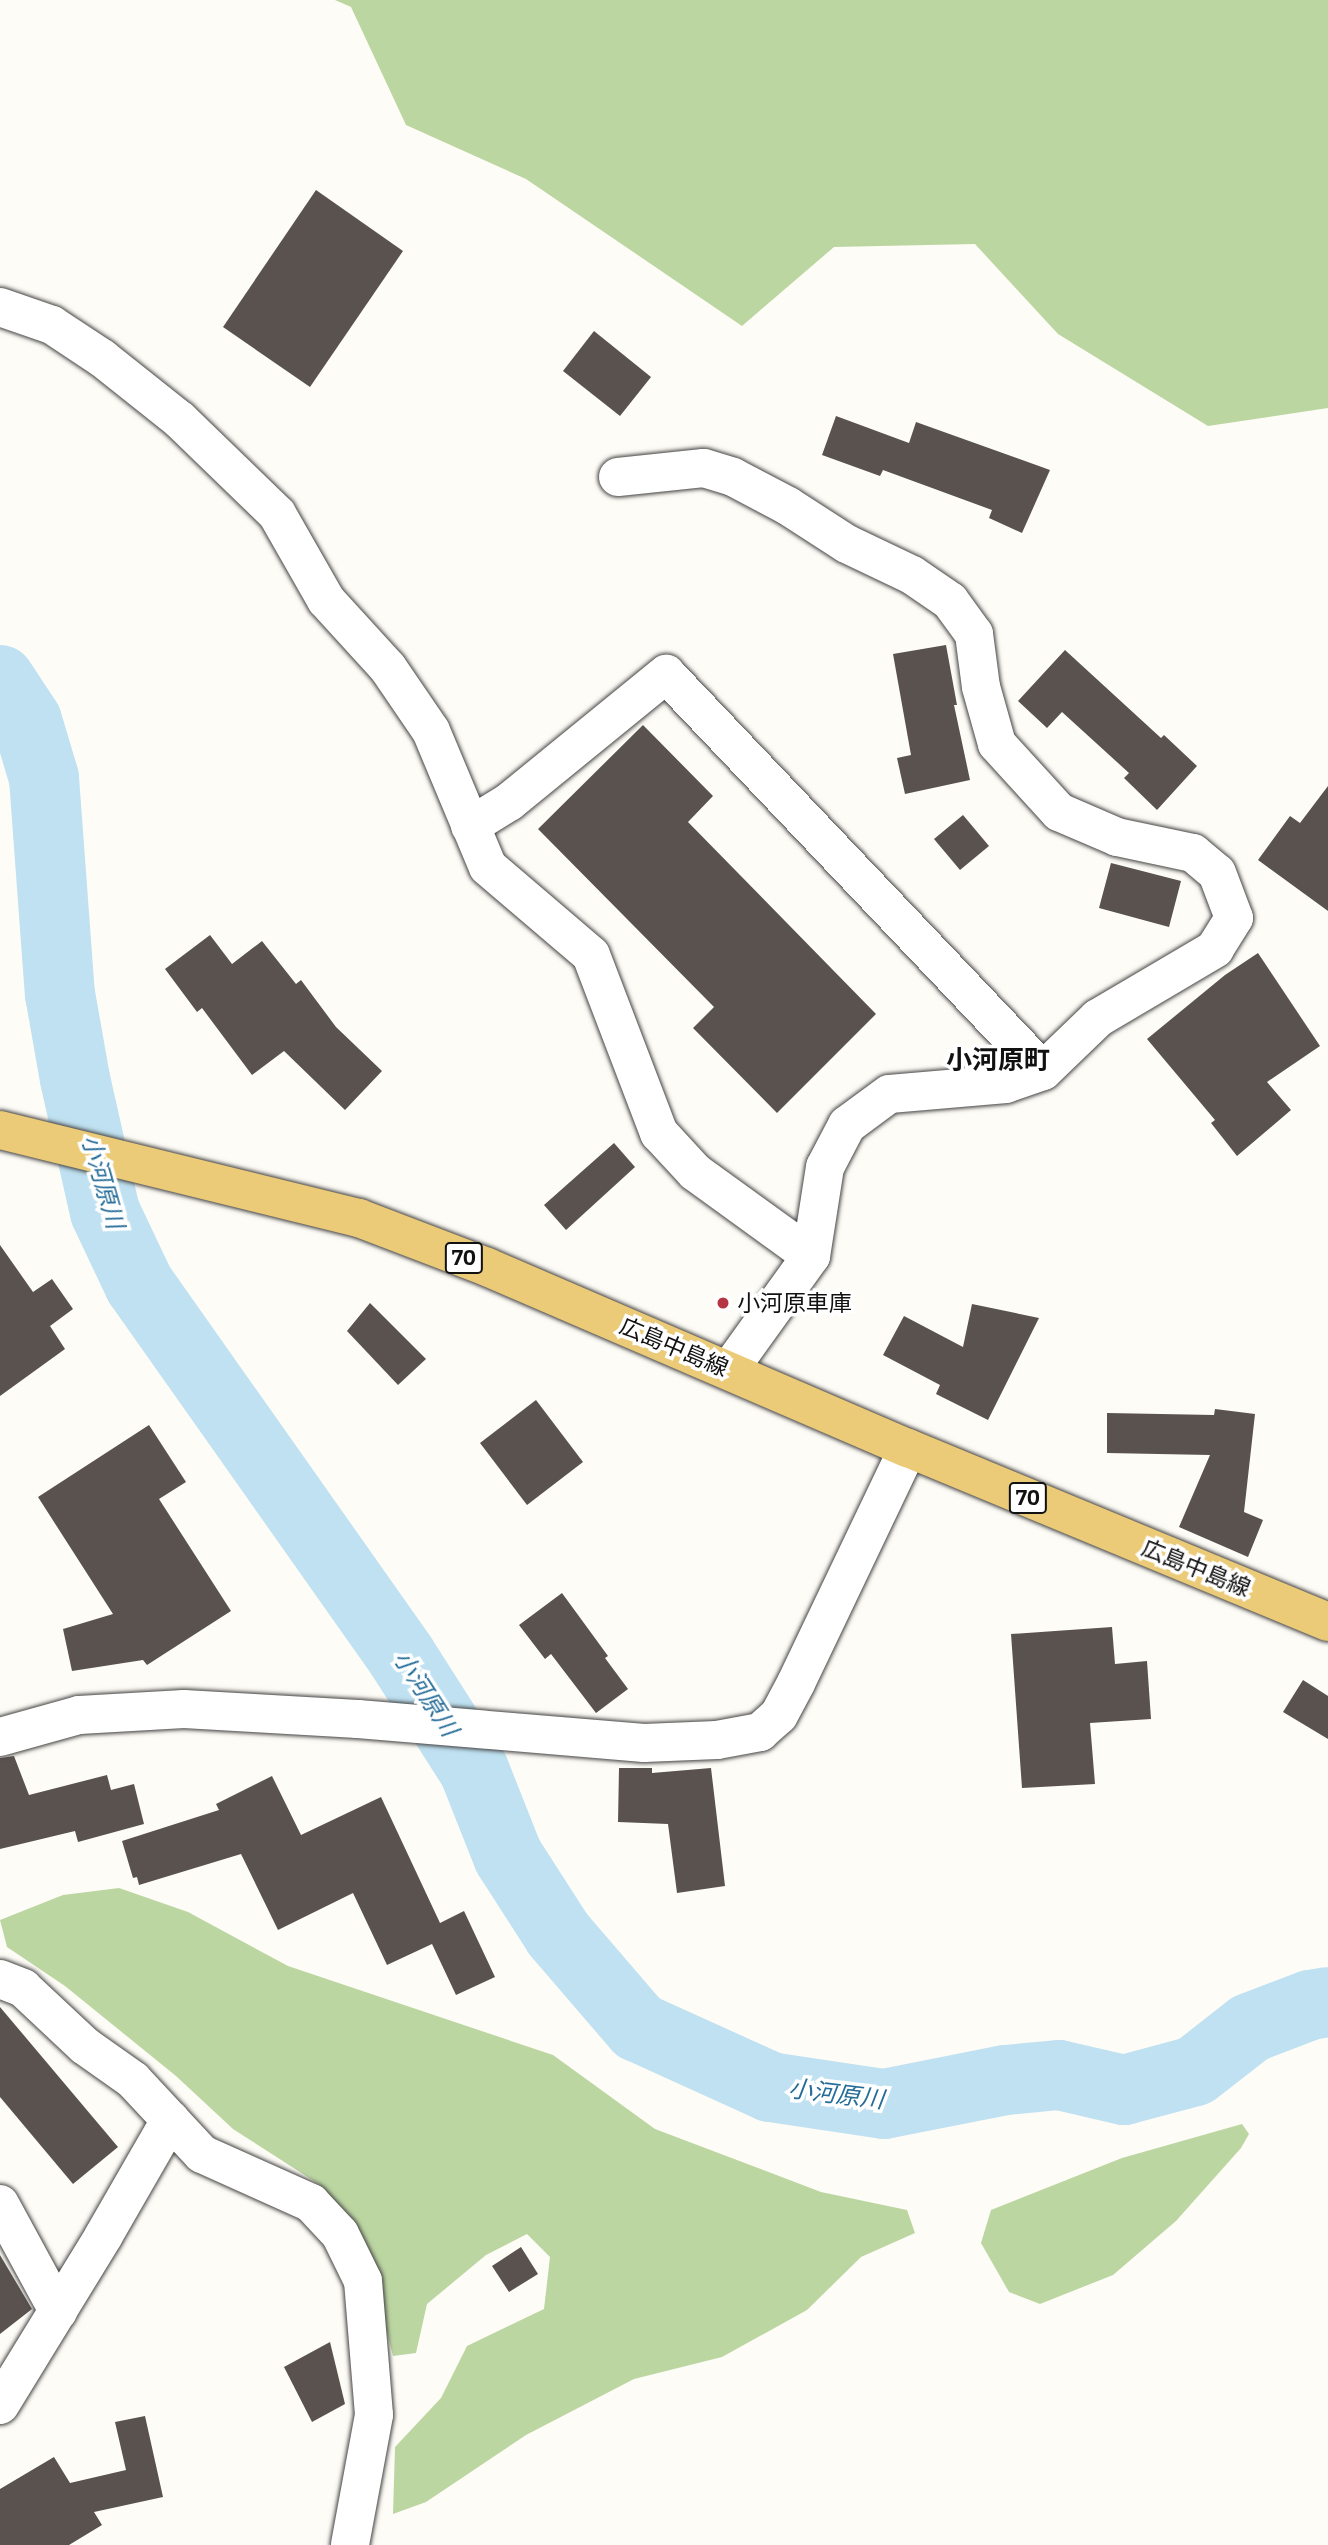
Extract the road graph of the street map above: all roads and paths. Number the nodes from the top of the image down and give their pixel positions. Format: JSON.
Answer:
{"nodes":[{"id":1,"x":0,"y":307,"type":"edge"},
{"id":2,"x":618,"y":477,"type":"dead end"},
{"id":3,"x":470,"y":826,"type":"junction"},
{"id":4,"x":1043,"y":1071,"type":"junction"},
{"id":5,"x":13,"y":1133,"type":"edge"},
{"id":6,"x":811,"y":1256,"type":"junction"},
{"id":7,"x":729,"y":1370,"type":"junction"},
{"id":8,"x":908,"y":1448,"type":"junction"},
{"id":9,"x":1328,"y":1622,"type":"edge"},
{"id":10,"x":0,"y":1737,"type":"edge"},
{"id":11,"x":0,"y":1979,"type":"edge"},
{"id":12,"x":170,"y":2120,"type":"junction"},
{"id":13,"x":0,"y":2204,"type":"edge"},
{"id":14,"x":58,"y":2311,"type":"junction"},
{"id":15,"x":2,"y":2397,"type":"edge"},
{"id":16,"x":350,"y":2545,"type":"edge"}],
"edges":[{"from":1,"to":3,"type":"street"},
{"from":2,"to":4,"type":"street"},
{"from":3,"to":4,"type":"street"},
{"from":3,"to":6,"type":"street"},
{"from":4,"to":6,"type":"street"},
{"from":5,"to":7,"type":"main road","name":"広島中島線","number":"70"},
{"from":6,"to":7,"type":"street"},
{"from":7,"to":8,"type":"main road","name":"広島中島線","number":"70"},
{"from":8,"to":9,"type":"main road","name":"広島中島線","number":"70"},
{"from":8,"to":10,"type":"street"},
{"from":11,"to":12,"type":"street"},
{"from":12,"to":14,"type":"street"},
{"from":12,"to":16,"type":"street"},
{"from":13,"to":14,"type":"street"},
{"from":14,"to":15,"type":"street"}]}
